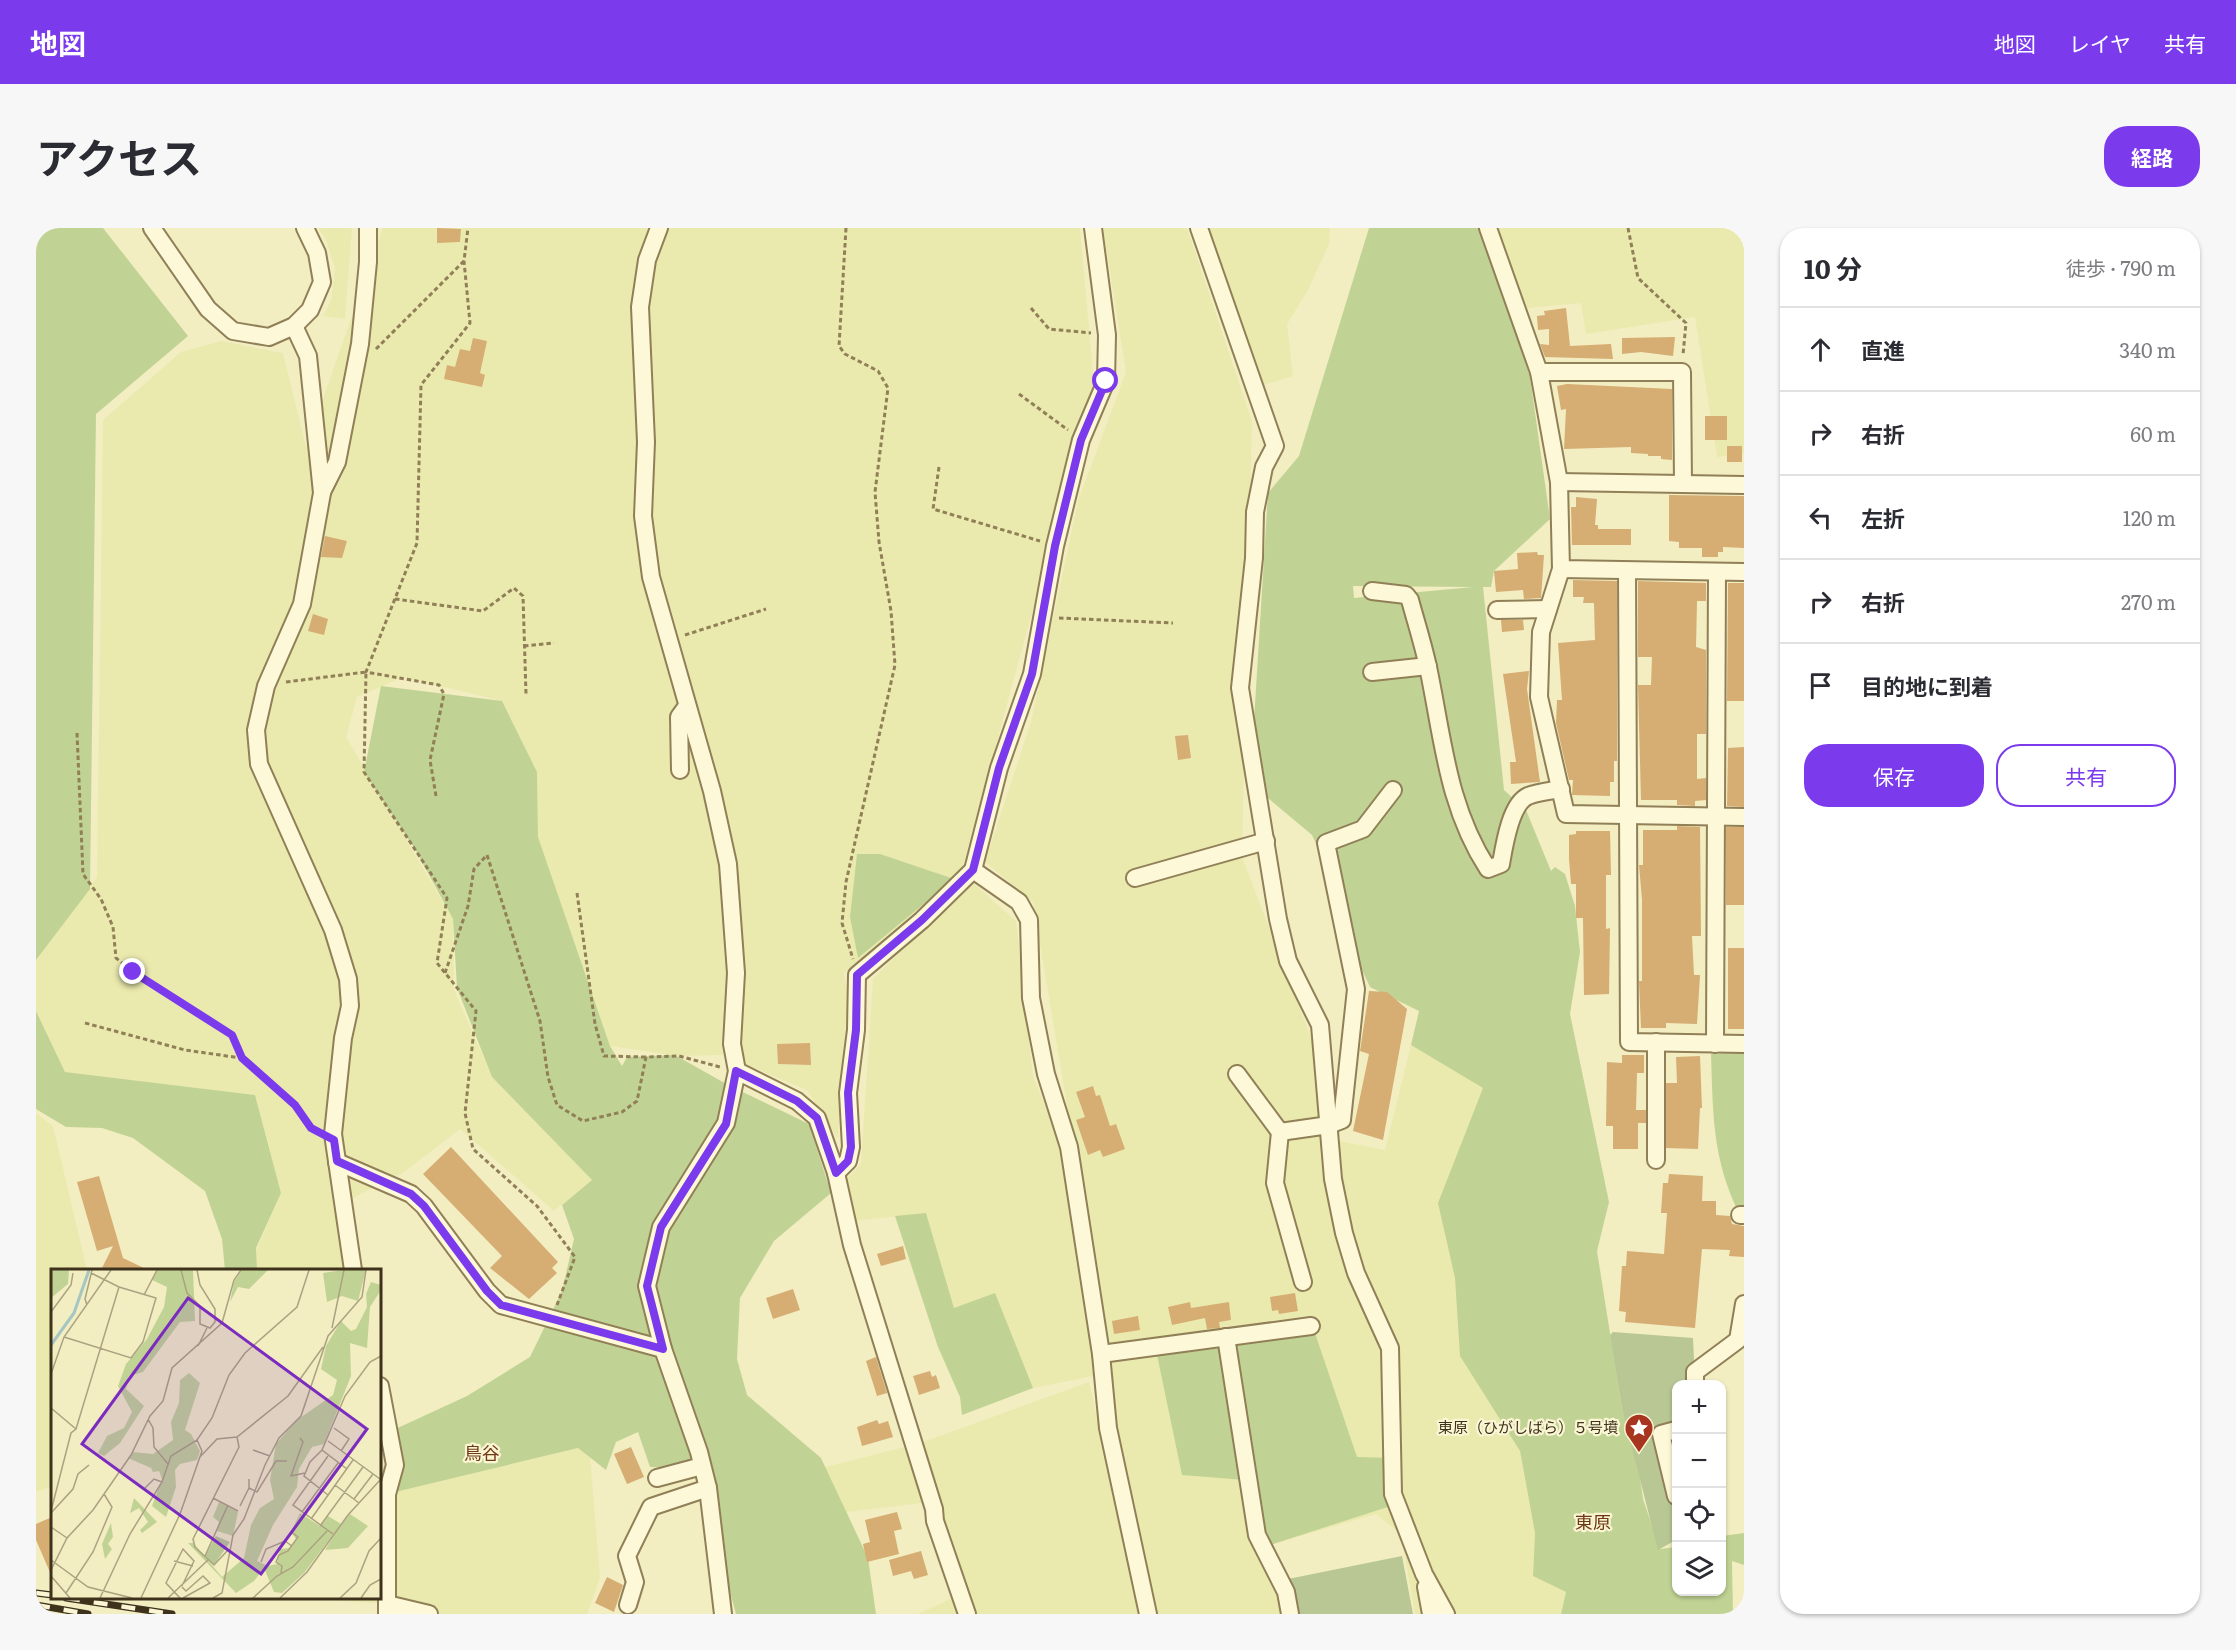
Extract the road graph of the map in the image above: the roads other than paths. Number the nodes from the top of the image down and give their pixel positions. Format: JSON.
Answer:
{"nodes":[{"id":1,"x":152,"y":228,"type":"edge"},
{"id":2,"x":305,"y":228,"type":"edge"},
{"id":3,"x":368,"y":228,"type":"edge"},
{"id":4,"x":659,"y":228,"type":"edge"},
{"id":5,"x":1093,"y":228,"type":"edge"},
{"id":6,"x":1199,"y":228,"type":"edge"},
{"id":7,"x":1488,"y":228,"type":"edge"},
{"id":8,"x":294,"y":326,"type":"junction"},
{"id":9,"x":1539,"y":372,"type":"junction"},
{"id":10,"x":1559,"y":482,"type":"junction"},
{"id":11,"x":1683,"y":484,"type":"junction"},
{"id":12,"x":1744,"y":485,"type":"edge"},
{"id":13,"x":322,"y":493,"type":"junction"},
{"id":14,"x":1561,"y":569,"type":"junction"},
{"id":15,"x":1627,"y":572,"type":"junction"},
{"id":16,"x":1717,"y":572,"type":"junction"},
{"id":17,"x":1744,"y":572,"type":"edge"},
{"id":18,"x":1372,"y":591,"type":"dead end"},
{"id":19,"x":1548,"y":609,"type":"junction"},
{"id":20,"x":1497,"y":610,"type":"dead end"},
{"id":21,"x":1428,"y":666,"type":"junction"},
{"id":22,"x":1372,"y":672,"type":"dead end"},
{"id":23,"x":687,"y":706,"type":"junction"},
{"id":24,"x":680,"y":770,"type":"dead end"},
{"id":25,"x":1560,"y":789,"type":"junction"},
{"id":26,"x":1393,"y":790,"type":"dead end"},
{"id":27,"x":1627,"y":816,"type":"junction"},
{"id":28,"x":1714,"y":817,"type":"junction"},
{"id":29,"x":1744,"y":817,"type":"edge"},
{"id":30,"x":1266,"y":841,"type":"junction"},
{"id":31,"x":973,"y":870,"type":"junction"},
{"id":32,"x":1135,"y":878,"type":"dead end"},
{"id":33,"x":1656,"y":1042,"type":"junction"},
{"id":34,"x":1715,"y":1044,"type":"junction"},
{"id":35,"x":1744,"y":1044,"type":"edge"},
{"id":36,"x":736,"y":1071,"type":"junction"},
{"id":37,"x":1237,"y":1074,"type":"dead end"},
{"id":38,"x":1329,"y":1125,"type":"junction"},
{"id":39,"x":1280,"y":1132,"type":"junction"},
{"id":40,"x":1656,"y":1160,"type":"dead end"},
{"id":41,"x":337,"y":1161,"type":"junction"},
{"id":42,"x":836,"y":1173,"type":"junction"},
{"id":43,"x":353,"y":1269,"type":"edge"},
{"id":44,"x":1303,"y":1282,"type":"dead end"},
{"id":45,"x":1744,"y":1304,"type":"edge"},
{"id":46,"x":1311,"y":1326,"type":"dead end"},
{"id":47,"x":1226,"y":1337,"type":"junction"},
{"id":48,"x":663,"y":1349,"type":"junction"},
{"id":49,"x":1101,"y":1354,"type":"junction"},
{"id":50,"x":1695,"y":1380,"type":"edge"},
{"id":51,"x":381,"y":1391,"type":"edge"},
{"id":52,"x":1672,"y":1431,"type":"edge"},
{"id":53,"x":702,"y":1466,"type":"junction"},
{"id":54,"x":657,"y":1478,"type":"dead end"},
{"id":55,"x":708,"y":1488,"type":"junction"},
{"id":56,"x":1675,"y":1488,"type":"edge"},
{"id":57,"x":1424,"y":1574,"type":"junction"},
{"id":58,"x":628,"y":1605,"type":"dead end"},
{"id":59,"x":387,"y":1609,"type":"edge"},
{"id":60,"x":429,"y":1614,"type":"edge"},
{"id":61,"x":723,"y":1614,"type":"edge"},
{"id":62,"x":967,"y":1614,"type":"edge"},
{"id":63,"x":1148,"y":1614,"type":"edge"},
{"id":64,"x":1290,"y":1614,"type":"edge"},
{"id":65,"x":1431,"y":1614,"type":"edge"},
{"id":66,"x":1446,"y":1614,"type":"edge"}],
"edges":[{"from":1,"to":8,"type":"street"},
{"from":2,"to":8,"type":"street"},
{"from":3,"to":13,"type":"street"},
{"from":4,"to":23,"type":"street"},
{"from":5,"to":31,"type":"street"},
{"from":6,"to":30,"type":"street"},
{"from":7,"to":9,"type":"street"},
{"from":8,"to":13,"type":"street"},
{"from":9,"to":10,"type":"street"},
{"from":9,"to":11,"type":"street"},
{"from":10,"to":11,"type":"street"},
{"from":10,"to":14,"type":"street"},
{"from":11,"to":12,"type":"street"},
{"from":13,"to":41,"type":"street"},
{"from":14,"to":15,"type":"street"},
{"from":14,"to":19,"type":"street"},
{"from":15,"to":16,"type":"street"},
{"from":15,"to":27,"type":"street"},
{"from":16,"to":17,"type":"street"},
{"from":16,"to":28,"type":"street"},
{"from":18,"to":21,"type":"street"},
{"from":19,"to":20,"type":"street"},
{"from":19,"to":25,"type":"street"},
{"from":21,"to":22,"type":"street"},
{"from":21,"to":25,"type":"street"},
{"from":23,"to":24,"type":"street"},
{"from":23,"to":36,"type":"street"},
{"from":25,"to":27,"type":"street"},
{"from":26,"to":38,"type":"street"},
{"from":27,"to":28,"type":"street"},
{"from":27,"to":33,"type":"street"},
{"from":28,"to":29,"type":"street"},
{"from":28,"to":34,"type":"street"},
{"from":30,"to":32,"type":"street"},
{"from":30,"to":38,"type":"street"},
{"from":31,"to":42,"type":"street"},
{"from":31,"to":49,"type":"street"},
{"from":33,"to":34,"type":"street"},
{"from":33,"to":40,"type":"street"},
{"from":34,"to":35,"type":"street"},
{"from":36,"to":42,"type":"street"},
{"from":36,"to":48,"type":"street"},
{"from":37,"to":39,"type":"street"},
{"from":38,"to":39,"type":"street"},
{"from":38,"to":57,"type":"street"},
{"from":39,"to":44,"type":"street"},
{"from":41,"to":43,"type":"street"},
{"from":41,"to":48,"type":"street"},
{"from":42,"to":62,"type":"street"},
{"from":45,"to":50,"type":"street"},
{"from":46,"to":47,"type":"street"},
{"from":47,"to":49,"type":"street"},
{"from":47,"to":64,"type":"street"},
{"from":48,"to":53,"type":"street"},
{"from":49,"to":63,"type":"street"},
{"from":51,"to":59,"type":"street"},
{"from":52,"to":56,"type":"street"},
{"from":53,"to":54,"type":"street"},
{"from":53,"to":55,"type":"street"},
{"from":55,"to":58,"type":"street"},
{"from":55,"to":61,"type":"street"},
{"from":57,"to":65,"type":"street"},
{"from":57,"to":66,"type":"street"},
{"from":59,"to":60,"type":"street"}]}
